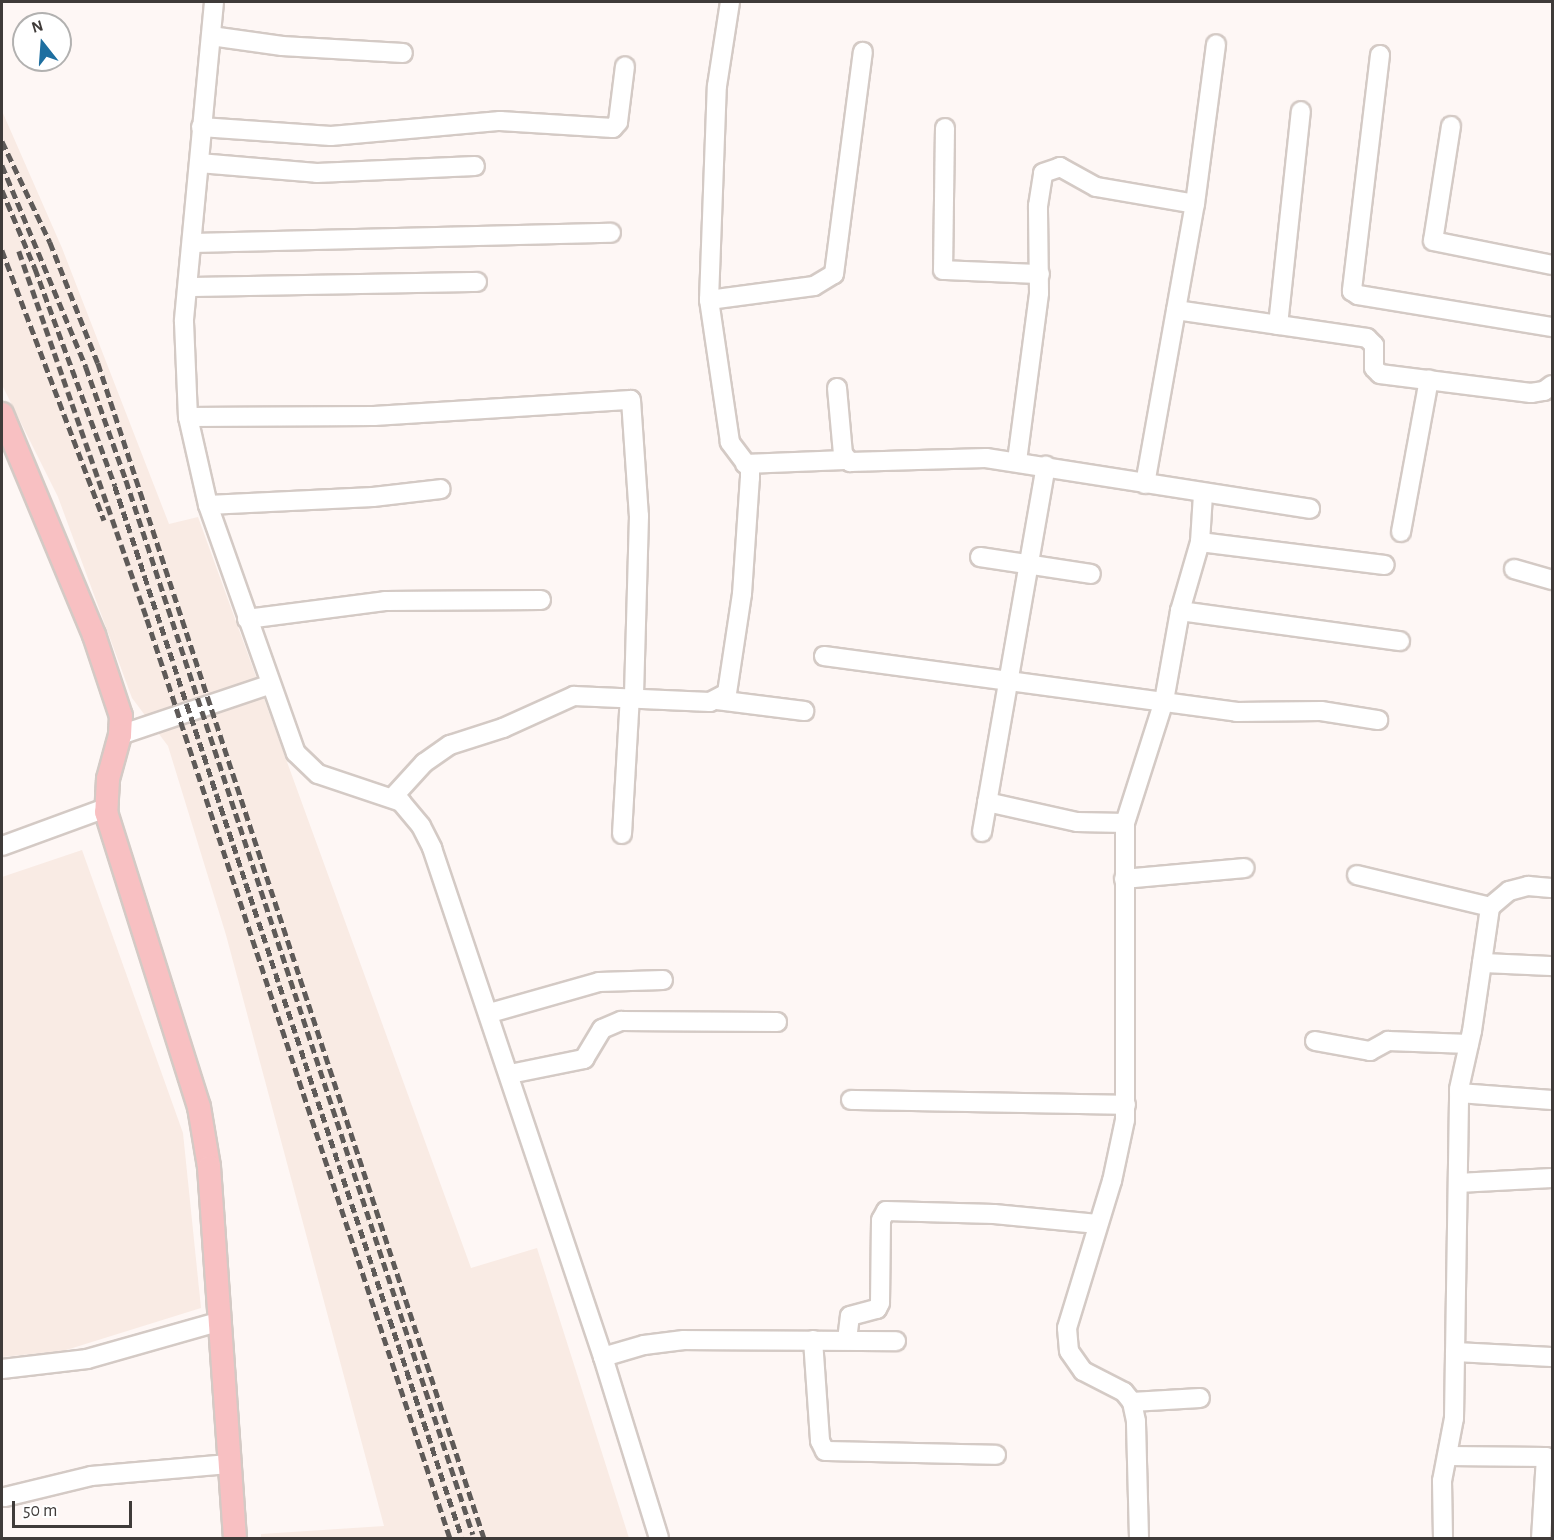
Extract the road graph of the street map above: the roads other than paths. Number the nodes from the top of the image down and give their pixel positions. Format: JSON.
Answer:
{"nodes":[{"id":1,"x":214,"y":2,"type":"edge"},
{"id":2,"x":730,"y":2,"type":"edge"},
{"id":3,"x":211,"y":36,"type":"junction"},
{"id":4,"x":1216,"y":44,"type":"dead end"},
{"id":5,"x":864,"y":52,"type":"dead end"},
{"id":6,"x":403,"y":53,"type":"dead end"},
{"id":7,"x":1380,"y":55,"type":"dead end"},
{"id":8,"x":625,"y":66,"type":"dead end"},
{"id":9,"x":1301,"y":111,"type":"dead end"},
{"id":10,"x":1451,"y":126,"type":"dead end"},
{"id":11,"x":201,"y":127,"type":"junction"},
{"id":12,"x":945,"y":128,"type":"dead end"},
{"id":13,"x":199,"y":163,"type":"junction"},
{"id":14,"x":475,"y":166,"type":"dead end"},
{"id":15,"x":1194,"y":204,"type":"junction"},
{"id":16,"x":611,"y":233,"type":"dead end"},
{"id":17,"x":192,"y":243,"type":"junction"},
{"id":18,"x":1552,"y":265,"type":"edge"},
{"id":19,"x":1040,"y":274,"type":"junction"},
{"id":20,"x":477,"y":282,"type":"dead end"},
{"id":21,"x":188,"y":287,"type":"junction"},
{"id":22,"x":709,"y":300,"type":"junction"},
{"id":23,"x":1176,"y":310,"type":"junction"},
{"id":24,"x":1278,"y":325,"type":"junction"},
{"id":25,"x":1552,"y":327,"type":"edge"},
{"id":26,"x":1429,"y":380,"type":"junction"},
{"id":27,"x":1552,"y":385,"type":"edge"},
{"id":28,"x":837,"y":388,"type":"dead end"},
{"id":29,"x":2,"y":414,"type":"edge"},
{"id":30,"x":188,"y":417,"type":"junction"},
{"id":31,"x":845,"y":460,"type":"junction"},
{"id":32,"x":1017,"y":461,"type":"junction"},
{"id":33,"x":745,"y":464,"type":"junction"},
{"id":34,"x":1046,"y":466,"type":"junction"},
{"id":35,"x":1145,"y":484,"type":"junction"},
{"id":36,"x":441,"y":489,"type":"dead end"},
{"id":37,"x":1203,"y":494,"type":"junction"},
{"id":38,"x":208,"y":505,"type":"junction"},
{"id":39,"x":1310,"y":509,"type":"dead end"},
{"id":40,"x":1401,"y":532,"type":"dead end"},
{"id":41,"x":1200,"y":542,"type":"junction"},
{"id":42,"x":980,"y":557,"type":"dead end"},
{"id":43,"x":1028,"y":562,"type":"junction"},
{"id":44,"x":1385,"y":565,"type":"dead end"},
{"id":45,"x":1514,"y":569,"type":"dead end"},
{"id":46,"x":1091,"y":574,"type":"dead end"},
{"id":47,"x":1552,"y":580,"type":"edge"},
{"id":48,"x":541,"y":600,"type":"dead end"},
{"id":49,"x":1180,"y":611,"type":"junction"},
{"id":50,"x":247,"y":619,"type":"junction"},
{"id":51,"x":1400,"y":641,"type":"dead end"},
{"id":52,"x":824,"y":656,"type":"dead end"},
{"id":53,"x":1009,"y":682,"type":"junction"},
{"id":54,"x":269,"y":685,"type":"junction"},
{"id":55,"x":632,"y":697,"type":"junction"},
{"id":56,"x":717,"y":700,"type":"junction"},
{"id":57,"x":1164,"y":700,"type":"junction"},
{"id":58,"x":804,"y":711,"type":"dead end"},
{"id":59,"x":1378,"y":720,"type":"dead end"},
{"id":60,"x":120,"y":735,"type":"junction"},
{"id":61,"x":393,"y":796,"type":"junction"},
{"id":62,"x":987,"y":802,"type":"junction"},
{"id":63,"x":106,"y":808,"type":"junction"},
{"id":64,"x":1125,"y":823,"type":"junction"},
{"id":65,"x":982,"y":832,"type":"dead end"},
{"id":66,"x":622,"y":834,"type":"dead end"},
{"id":67,"x":2,"y":846,"type":"edge"},
{"id":68,"x":1245,"y":868,"type":"dead end"},
{"id":69,"x":1357,"y":874,"type":"dead end"},
{"id":70,"x":1124,"y":879,"type":"junction"},
{"id":71,"x":1551,"y":888,"type":"dead end"},
{"id":72,"x":1490,"y":907,"type":"junction"},
{"id":73,"x":1482,"y":963,"type":"junction"},
{"id":74,"x":1552,"y":966,"type":"edge"},
{"id":75,"x":663,"y":980,"type":"dead end"},
{"id":76,"x":490,"y":1013,"type":"junction"},
{"id":77,"x":777,"y":1022,"type":"dead end"},
{"id":78,"x":1315,"y":1041,"type":"dead end"},
{"id":79,"x":1469,"y":1044,"type":"junction"},
{"id":80,"x":510,"y":1074,"type":"junction"},
{"id":81,"x":1459,"y":1093,"type":"junction"},
{"id":82,"x":851,"y":1100,"type":"dead end"},
{"id":83,"x":1552,"y":1100,"type":"edge"},
{"id":84,"x":1126,"y":1105,"type":"junction"},
{"id":85,"x":1552,"y":1178,"type":"edge"},
{"id":86,"x":1458,"y":1183,"type":"junction"},
{"id":87,"x":1098,"y":1224,"type":"junction"},
{"id":88,"x":221,"y":1321,"type":"junction"},
{"id":89,"x":813,"y":1340,"type":"junction"},
{"id":90,"x":847,"y":1340,"type":"junction"},
{"id":91,"x":896,"y":1341,"type":"dead end"},
{"id":92,"x":1455,"y":1352,"type":"junction"},
{"id":93,"x":603,"y":1357,"type":"junction"},
{"id":94,"x":1552,"y":1357,"type":"edge"},
{"id":95,"x":2,"y":1369,"type":"edge"},
{"id":96,"x":1200,"y":1398,"type":"dead end"},
{"id":97,"x":1132,"y":1402,"type":"junction"},
{"id":98,"x":996,"y":1455,"type":"dead end"},
{"id":99,"x":1449,"y":1456,"type":"junction"},
{"id":100,"x":228,"y":1464,"type":"junction"},
{"id":101,"x":5,"y":1497,"type":"dead end"},
{"id":102,"x":235,"y":1539,"type":"edge"},
{"id":103,"x":659,"y":1539,"type":"edge"},
{"id":104,"x":1139,"y":1539,"type":"edge"},
{"id":105,"x":1443,"y":1539,"type":"edge"},
{"id":106,"x":1540,"y":1539,"type":"edge"}],
"edges":[{"from":1,"to":3,"type":"street"},
{"from":2,"to":22,"type":"street"},
{"from":3,"to":6,"type":"street"},
{"from":3,"to":11,"type":"street"},
{"from":4,"to":15,"type":"street"},
{"from":5,"to":22,"type":"street"},
{"from":7,"to":25,"type":"street"},
{"from":8,"to":11,"type":"street"},
{"from":9,"to":24,"type":"street"},
{"from":10,"to":18,"type":"street"},
{"from":11,"to":13,"type":"street"},
{"from":12,"to":19,"type":"street"},
{"from":13,"to":14,"type":"street"},
{"from":13,"to":17,"type":"street"},
{"from":15,"to":19,"type":"street"},
{"from":15,"to":23,"type":"street"},
{"from":16,"to":17,"type":"street"},
{"from":17,"to":21,"type":"street"},
{"from":19,"to":32,"type":"street"},
{"from":20,"to":21,"type":"street"},
{"from":21,"to":30,"type":"street"},
{"from":22,"to":33,"type":"street"},
{"from":23,"to":24,"type":"street"},
{"from":23,"to":35,"type":"street"},
{"from":24,"to":26,"type":"street"},
{"from":26,"to":27,"type":"street"},
{"from":26,"to":40,"type":"street"},
{"from":28,"to":31,"type":"street"},
{"from":29,"to":60,"type":"main road"},
{"from":30,"to":38,"type":"street"},
{"from":30,"to":55,"type":"street"},
{"from":31,"to":32,"type":"street"},
{"from":31,"to":33,"type":"street"},
{"from":32,"to":34,"type":"street"},
{"from":33,"to":56,"type":"street"},
{"from":34,"to":35,"type":"street"},
{"from":34,"to":43,"type":"street"},
{"from":35,"to":37,"type":"street"},
{"from":36,"to":38,"type":"street"},
{"from":37,"to":39,"type":"street"},
{"from":37,"to":41,"type":"street"},
{"from":38,"to":50,"type":"street"},
{"from":41,"to":44,"type":"street"},
{"from":41,"to":49,"type":"street"},
{"from":42,"to":43,"type":"street"},
{"from":43,"to":46,"type":"street"},
{"from":43,"to":53,"type":"street"},
{"from":45,"to":47,"type":"street"},
{"from":48,"to":50,"type":"street"},
{"from":49,"to":51,"type":"street"},
{"from":49,"to":57,"type":"street"},
{"from":50,"to":54,"type":"street"},
{"from":52,"to":53,"type":"street"},
{"from":53,"to":57,"type":"street"},
{"from":53,"to":62,"type":"street"},
{"from":54,"to":60,"type":"street"},
{"from":54,"to":61,"type":"street"},
{"from":55,"to":56,"type":"street"},
{"from":55,"to":61,"type":"street"},
{"from":55,"to":66,"type":"street"},
{"from":56,"to":58,"type":"street"},
{"from":57,"to":59,"type":"street"},
{"from":57,"to":64,"type":"street"},
{"from":60,"to":63,"type":"main road"},
{"from":61,"to":76,"type":"street"},
{"from":62,"to":64,"type":"street"},
{"from":62,"to":65,"type":"street"},
{"from":63,"to":67,"type":"street"},
{"from":63,"to":88,"type":"main road"},
{"from":64,"to":70,"type":"street"},
{"from":68,"to":70,"type":"street"},
{"from":69,"to":72,"type":"street"},
{"from":70,"to":84,"type":"street"},
{"from":71,"to":72,"type":"street"},
{"from":72,"to":73,"type":"street"},
{"from":73,"to":74,"type":"street"},
{"from":73,"to":79,"type":"street"},
{"from":75,"to":76,"type":"street"},
{"from":76,"to":80,"type":"street"},
{"from":77,"to":80,"type":"street"},
{"from":78,"to":79,"type":"street"},
{"from":79,"to":81,"type":"street"},
{"from":80,"to":93,"type":"street"},
{"from":81,"to":83,"type":"street"},
{"from":81,"to":86,"type":"street"},
{"from":82,"to":84,"type":"street"},
{"from":84,"to":87,"type":"street"},
{"from":85,"to":86,"type":"street"},
{"from":86,"to":92,"type":"street"},
{"from":87,"to":90,"type":"street"},
{"from":87,"to":97,"type":"street"},
{"from":88,"to":95,"type":"street"},
{"from":88,"to":100,"type":"main road"},
{"from":89,"to":90,"type":"street"},
{"from":89,"to":93,"type":"street"},
{"from":89,"to":98,"type":"street"},
{"from":90,"to":91,"type":"street"},
{"from":92,"to":94,"type":"street"},
{"from":92,"to":99,"type":"street"},
{"from":93,"to":103,"type":"street"},
{"from":96,"to":97,"type":"street"},
{"from":97,"to":104,"type":"street"},
{"from":99,"to":105,"type":"street"},
{"from":99,"to":106,"type":"street"},
{"from":100,"to":101,"type":"street"},
{"from":100,"to":102,"type":"main road"}]}
